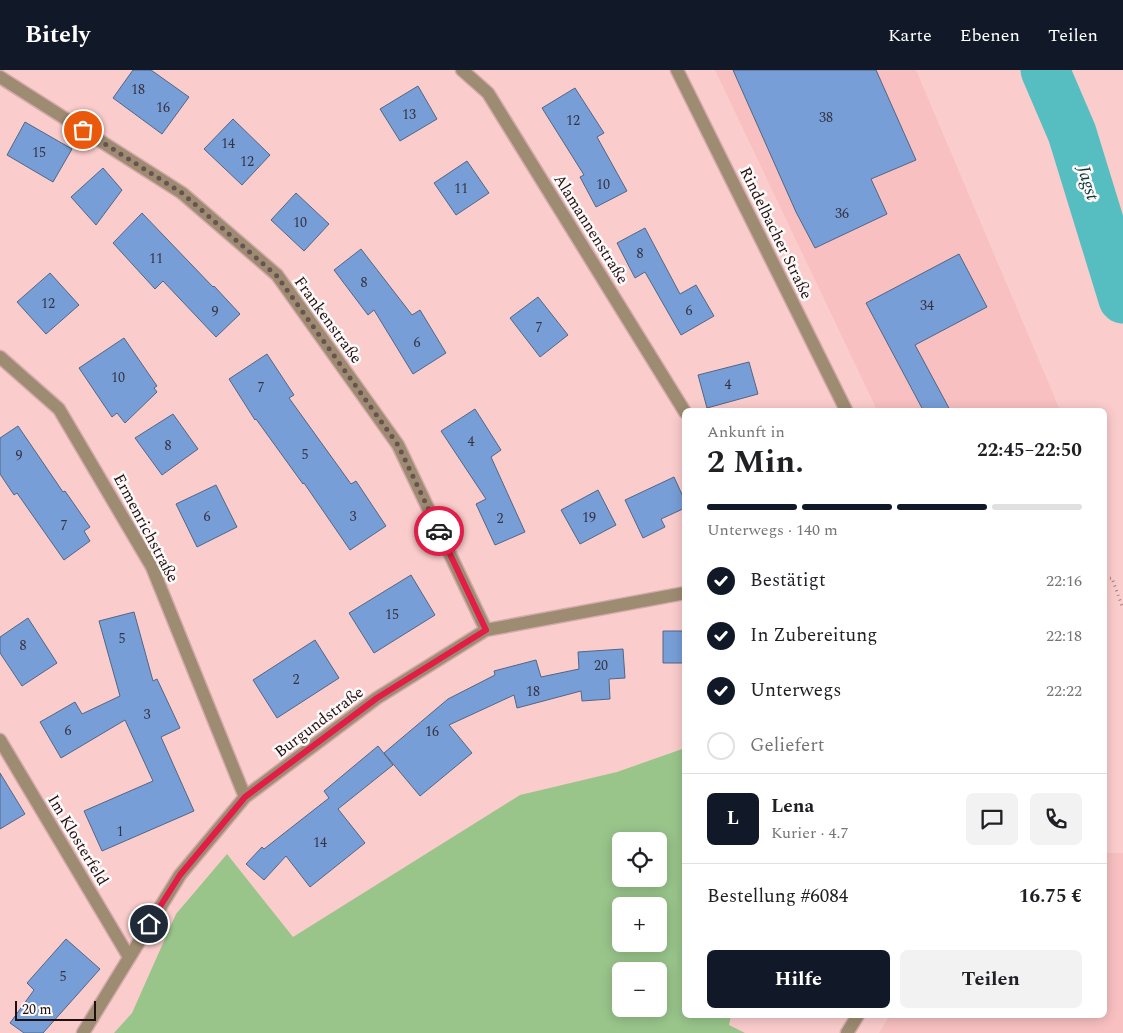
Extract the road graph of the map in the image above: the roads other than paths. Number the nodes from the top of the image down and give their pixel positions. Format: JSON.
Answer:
{"nodes":[{"id":1,"x":462,"y":70,"type":"edge"},
{"id":2,"x":677,"y":70,"type":"edge"},
{"id":3,"x":0,"y":77,"type":"edge"},
{"id":4,"x":0,"y":357,"type":"edge"},
{"id":5,"x":683,"y":408,"type":"edge"},
{"id":6,"x":845,"y":408,"type":"edge"},
{"id":7,"x":682,"y":594,"type":"edge"},
{"id":8,"x":486,"y":630,"type":"junction"},
{"id":9,"x":0,"y":740,"type":"edge"},
{"id":10,"x":245,"y":797,"type":"junction"},
{"id":11,"x":128,"y":957,"type":"junction"},
{"id":12,"x":856,"y":1018,"type":"edge"},
{"id":13,"x":83,"y":1033,"type":"edge"},
{"id":14,"x":847,"y":1033,"type":"edge"}],
"edges":[{"from":1,"to":5,"type":"street","name":"Alamannenstraße"},
{"from":2,"to":6,"type":"street","name":"Rindelbacher Straße"},
{"from":3,"to":8,"type":"street","name":"Frankenstraße"},
{"from":4,"to":10,"type":"street","name":"Ermenrichstraße"},
{"from":7,"to":8,"type":"street","name":"Burgundstraße"},
{"from":8,"to":10,"type":"street","name":"Burgundstraße"},
{"from":9,"to":11,"type":"street","name":"Im Klosterfeld"},
{"from":10,"to":11,"type":"street","name":"Burgundstraße"},
{"from":11,"to":13,"type":"street","name":"Burgundstraße"},
{"from":12,"to":14,"type":"street"}]}
